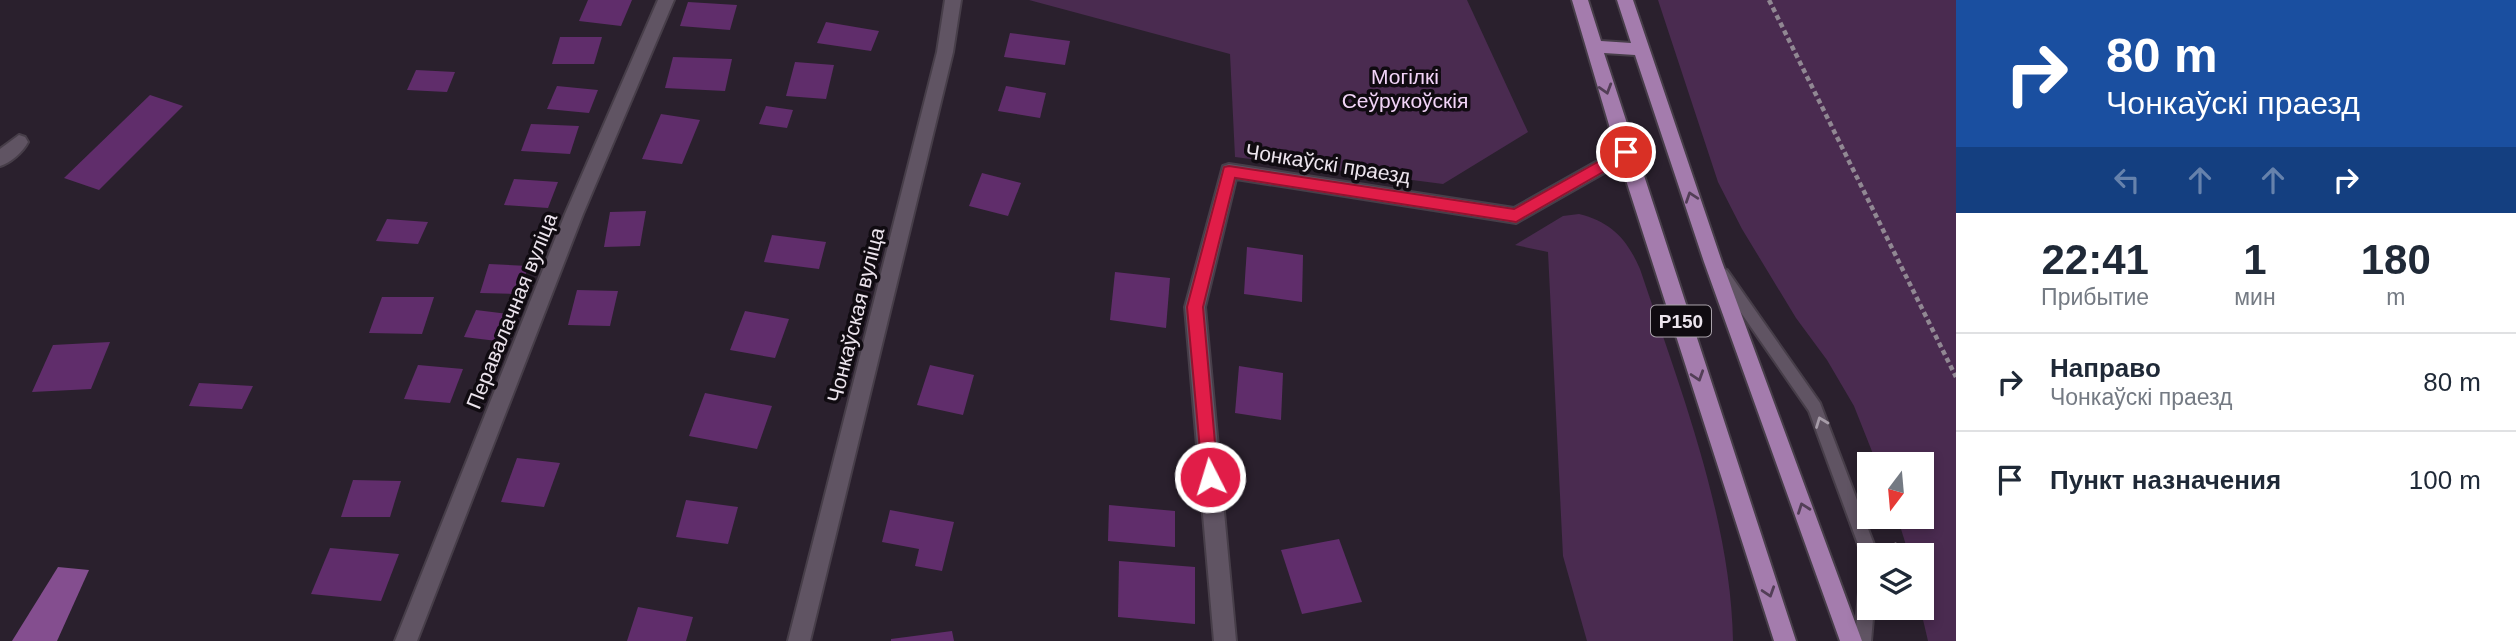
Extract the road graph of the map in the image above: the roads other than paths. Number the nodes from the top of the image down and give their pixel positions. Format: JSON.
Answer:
{"nodes":[{"id":1,"x":666,"y":0,"type":"edge"},
{"id":2,"x":953,"y":0,"type":"edge"},
{"id":3,"x":1580,"y":0,"type":"edge"},
{"id":4,"x":1625,"y":0,"type":"edge"},
{"id":5,"x":1593,"y":47,"type":"junction"},
{"id":6,"x":1640,"y":49,"type":"junction"},
{"id":7,"x":19,"y":142,"type":"dead end"},
{"id":8,"x":1626,"y":152,"type":"junction"},
{"id":9,"x":0,"y":159,"type":"edge"},
{"id":10,"x":1713,"y":261,"type":"junction"},
{"id":11,"x":1866,"y":543,"type":"edge"},
{"id":12,"x":1865,"y":620,"type":"edge"},
{"id":13,"x":406,"y":641,"type":"edge"},
{"id":14,"x":799,"y":641,"type":"edge"},
{"id":15,"x":1225,"y":641,"type":"edge"},
{"id":16,"x":1784,"y":641,"type":"edge"},
{"id":17,"x":1851,"y":641,"type":"edge"},
{"id":18,"x":1863,"y":641,"type":"edge"}],
"edges":[{"from":1,"to":13,"type":"street","name":"Перавалачная вуліца"},
{"from":2,"to":14,"type":"street","name":"Чонкаўская вуліца"},
{"from":3,"to":5,"type":"main road","number":"Р150"},
{"from":4,"to":6,"type":"main road","number":"Р150"},
{"from":5,"to":6,"type":"main road"},
{"from":5,"to":8,"type":"main road","number":"Р150","one_way":true},
{"from":10,"to":6,"type":"main road","number":"Р150","one_way":true},
{"from":7,"to":9,"type":"street"},
{"from":8,"to":15,"type":"street","name":"Чонкаўскі праезд"},
{"from":8,"to":16,"type":"main road","number":"Р150","one_way":true},
{"from":11,"to":10,"type":"lane","one_way":true},
{"from":17,"to":10,"type":"main road","number":"Р150","one_way":true},
{"from":12,"to":18,"type":"lane"}]}
